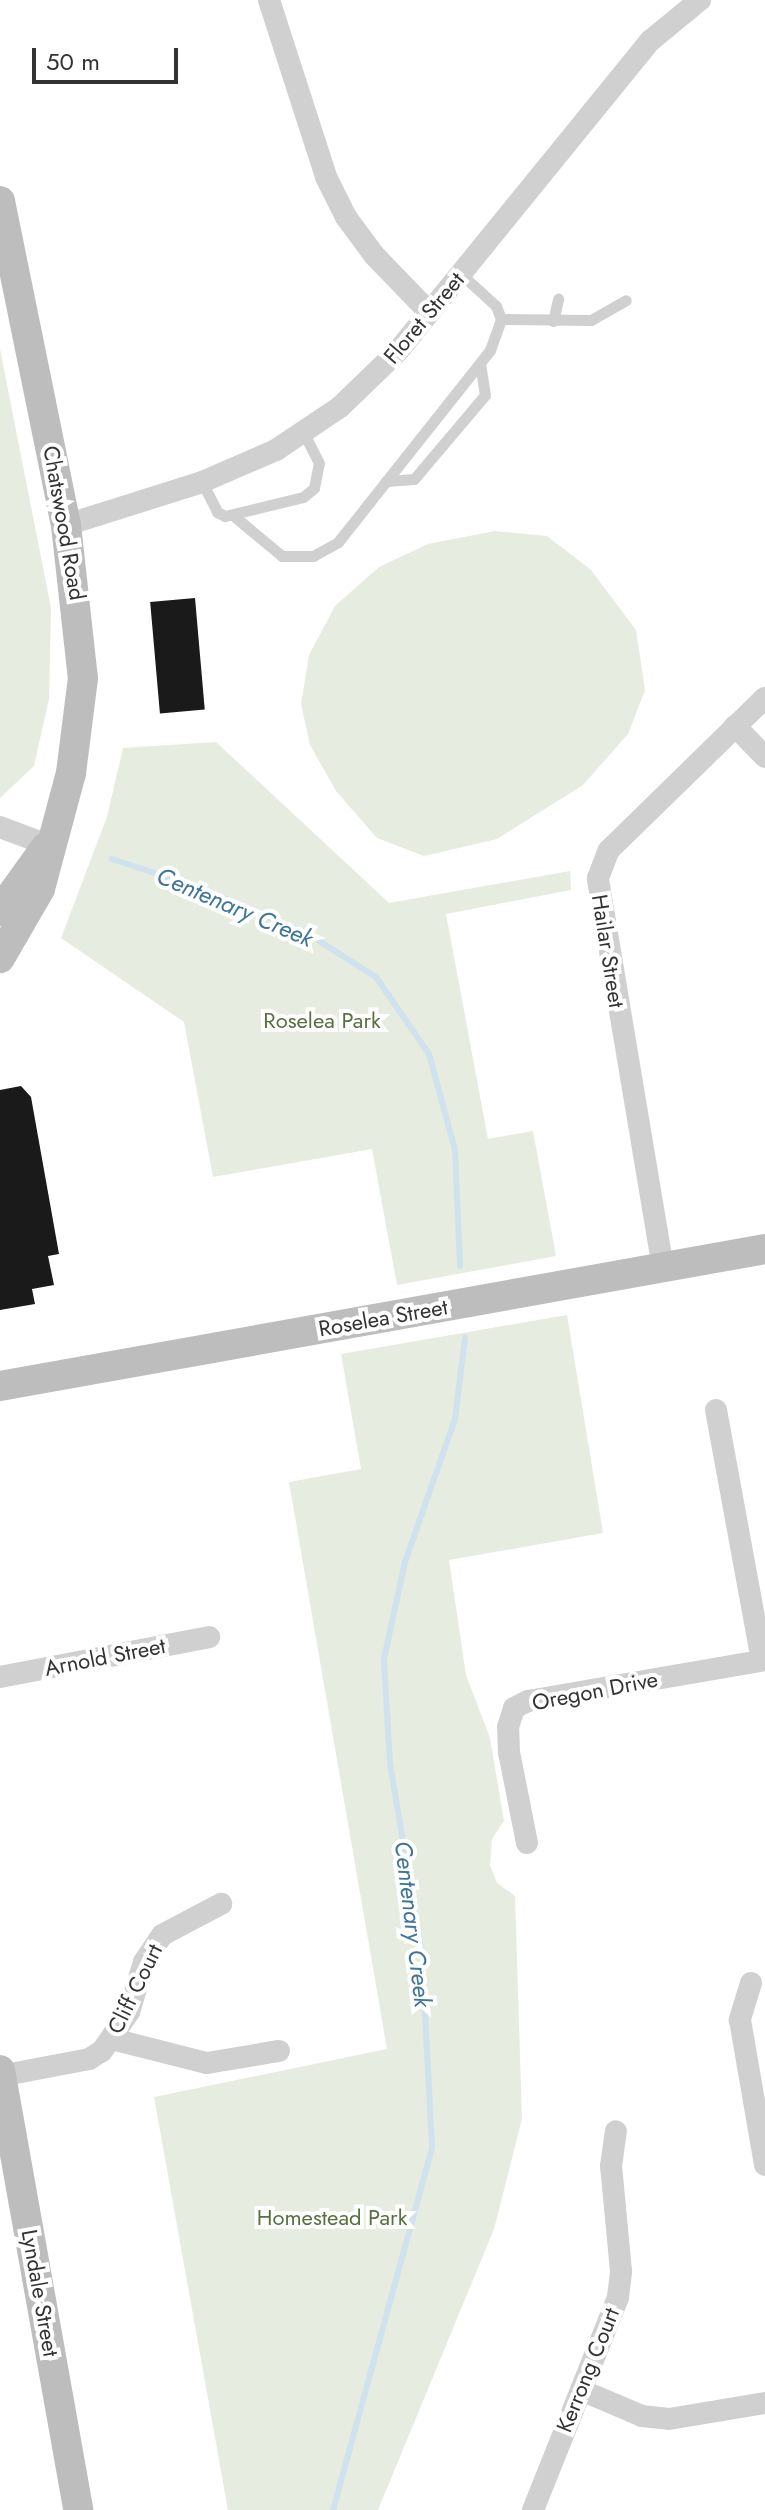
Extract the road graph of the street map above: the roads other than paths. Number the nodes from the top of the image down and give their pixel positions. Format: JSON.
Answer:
{"nodes":[{"id":1,"x":269,"y":0,"type":"edge"},
{"id":2,"x":695,"y":2,"type":"edge"},
{"id":3,"x":0,"y":201,"type":"edge"},
{"id":4,"x":461,"y":274,"type":"junction"},
{"id":5,"x":558,"y":299,"type":"dead end"},
{"id":6,"x":626,"y":300,"type":"dead end"},
{"id":7,"x":429,"y":312,"type":"junction"},
{"id":8,"x":501,"y":319,"type":"junction"},
{"id":9,"x":553,"y":321,"type":"junction"},
{"id":10,"x":480,"y":363,"type":"junction"},
{"id":11,"x":304,"y":433,"type":"junction"},
{"id":12,"x":386,"y":481,"type":"junction"},
{"id":13,"x":202,"y":482,"type":"junction"},
{"id":14,"x":235,"y":517,"type":"junction"},
{"id":15,"x":66,"y":525,"type":"junction"},
{"id":16,"x":765,"y":698,"type":"edge"},
{"id":17,"x":735,"y":726,"type":"junction"},
{"id":18,"x":765,"y":757,"type":"edge"},
{"id":19,"x":0,"y":827,"type":"edge"},
{"id":20,"x":48,"y":845,"type":"junction"},
{"id":21,"x":0,"y":911,"type":"edge"},
{"id":22,"x":0,"y":958,"type":"edge"},
{"id":23,"x":765,"y":1249,"type":"edge"},
{"id":24,"x":663,"y":1268,"type":"junction"},
{"id":25,"x":0,"y":1386,"type":"edge"},
{"id":26,"x":716,"y":1410,"type":"dead end"},
{"id":27,"x":209,"y":1637,"type":"dead end"},
{"id":28,"x":764,"y":1660,"type":"edge"},
{"id":29,"x":0,"y":1677,"type":"edge"},
{"id":30,"x":527,"y":1843,"type":"dead end"},
{"id":31,"x":221,"y":1904,"type":"dead end"},
{"id":32,"x":751,"y":1983,"type":"dead end"},
{"id":33,"x":112,"y":2039,"type":"junction"},
{"id":34,"x":279,"y":2051,"type":"dead end"},
{"id":35,"x":0,"y":2074,"type":"edge"},
{"id":36,"x":616,"y":2131,"type":"dead end"},
{"id":37,"x":765,"y":2165,"type":"edge"},
{"id":38,"x":581,"y":2390,"type":"junction"},
{"id":39,"x":765,"y":2403,"type":"edge"},
{"id":40,"x":78,"y":2510,"type":"edge"},
{"id":41,"x":533,"y":2510,"type":"edge"}],
"edges":[{"from":1,"to":7,"type":"street"},
{"from":2,"to":4,"type":"street","name":"Floret Street"},
{"from":3,"to":15,"type":"street","name":"Chatswood Road"},
{"from":4,"to":7,"type":"street","name":"Floret Street"},
{"from":4,"to":8,"type":"lane"},
{"from":5,"to":9,"type":"lane"},
{"from":6,"to":9,"type":"lane"},
{"from":7,"to":11,"type":"street","name":"Floret Street"},
{"from":8,"to":9,"type":"lane"},
{"from":8,"to":10,"type":"lane"},
{"from":10,"to":12,"type":"lane"},
{"from":10,"to":12,"type":"lane"},
{"from":11,"to":13,"type":"street","name":"Floret Street"},
{"from":11,"to":14,"type":"lane"},
{"from":12,"to":14,"type":"lane"},
{"from":13,"to":14,"type":"lane"},
{"from":13,"to":15,"type":"street","name":"Floret Street"},
{"from":15,"to":20,"type":"street","name":"Chatswood Road"},
{"from":16,"to":17,"type":"street","name":"Hailar Street"},
{"from":17,"to":18,"type":"street"},
{"from":17,"to":24,"type":"street","name":"Hailar Street"},
{"from":19,"to":20,"type":"street"},
{"from":20,"to":21,"type":"street","name":"Chatswood Road"},
{"from":20,"to":22,"type":"street","name":"Chatswood Road"},
{"from":23,"to":24,"type":"street","name":"Roselea Street"},
{"from":24,"to":25,"type":"street","name":"Roselea Street"},
{"from":26,"to":28,"type":"street"},
{"from":27,"to":29,"type":"street","name":"Arnold Street"},
{"from":28,"to":30,"type":"street","name":"Oregon Drive"},
{"from":31,"to":33,"type":"street","name":"Cliff Court"},
{"from":32,"to":37,"type":"street"},
{"from":33,"to":34,"type":"street"},
{"from":33,"to":35,"type":"street","name":"Cliff Court"},
{"from":35,"to":40,"type":"street","name":"Lyndale Street"},
{"from":36,"to":38,"type":"street","name":"Kerrong Court"},
{"from":38,"to":39,"type":"street"},
{"from":38,"to":41,"type":"street","name":"Kerrong Court"}]}
